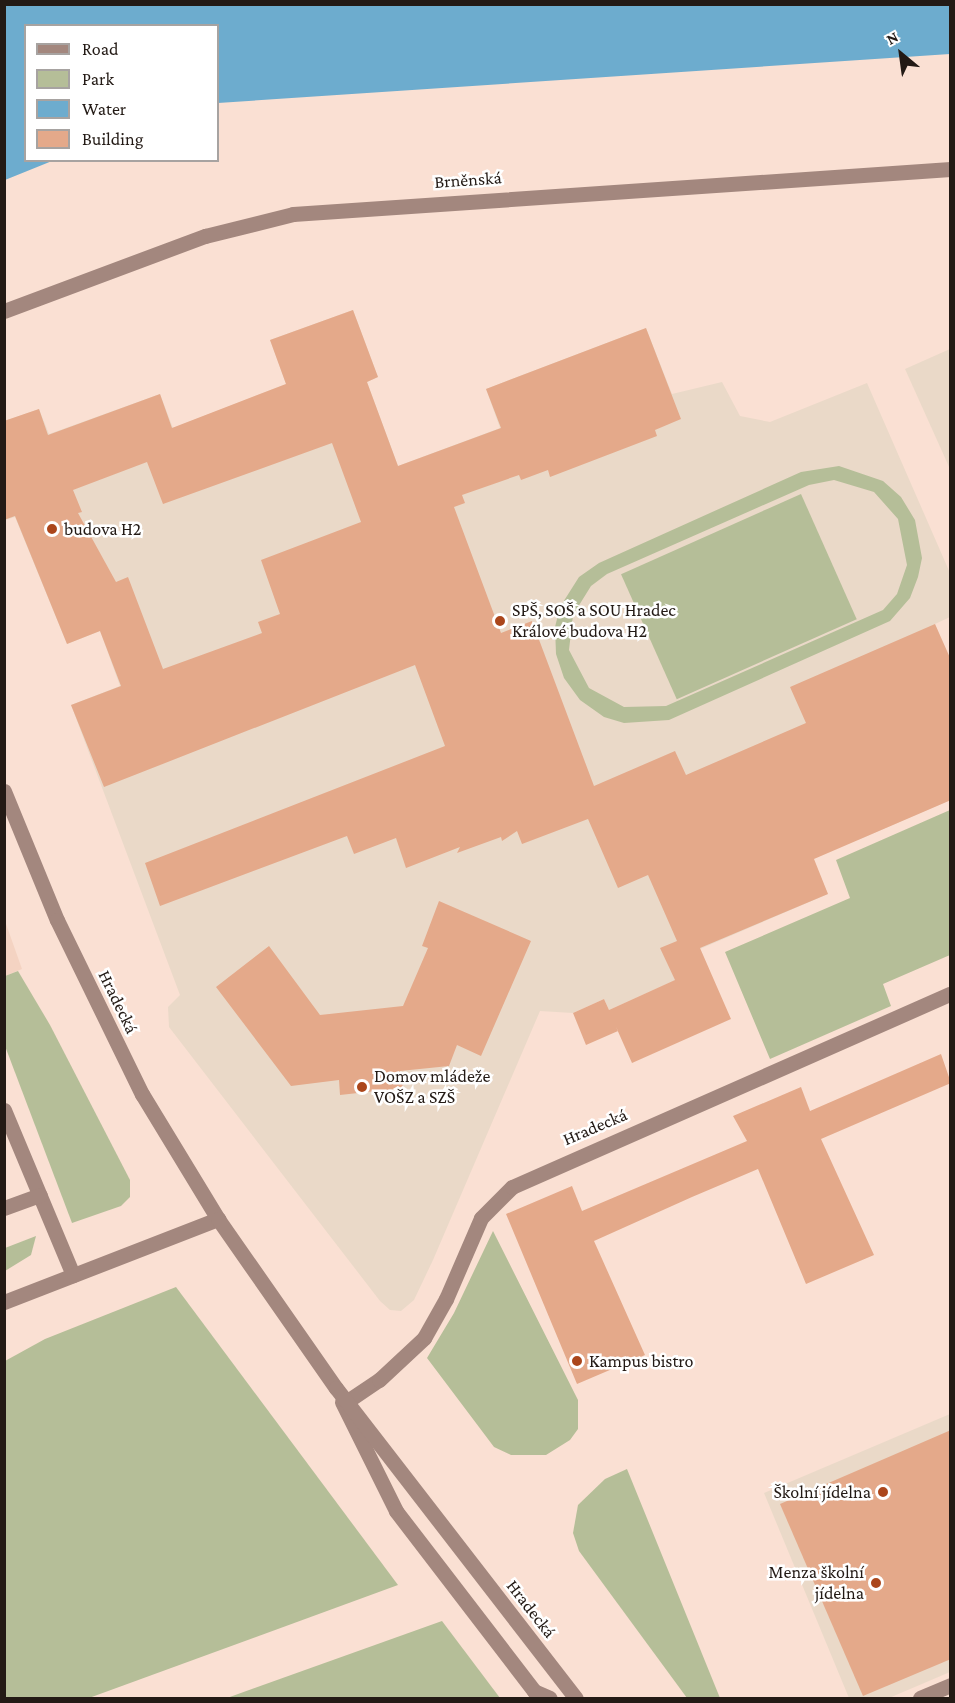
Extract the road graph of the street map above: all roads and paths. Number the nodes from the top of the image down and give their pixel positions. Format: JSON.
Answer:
{"nodes":[{"id":1,"x":951,"y":169,"type":"edge"},
{"id":2,"x":4,"y":310,"type":"edge"},
{"id":3,"x":4,"y":791,"type":"edge"},
{"id":4,"x":951,"y":994,"type":"edge"},
{"id":5,"x":4,"y":1110,"type":"edge"},
{"id":6,"x":40,"y":1195,"type":"junction"},
{"id":7,"x":4,"y":1208,"type":"edge"},
{"id":8,"x":218,"y":1219,"type":"junction"},
{"id":9,"x":73,"y":1275,"type":"junction"},
{"id":10,"x":4,"y":1302,"type":"edge"},
{"id":11,"x":336,"y":1388,"type":"junction"},
{"id":12,"x":346,"y":1402,"type":"junction"},
{"id":13,"x":951,"y":1685,"type":"edge"},
{"id":14,"x":550,"y":1698,"type":"edge"},
{"id":15,"x":576,"y":1698,"type":"edge"},
{"id":16,"x":920,"y":1698,"type":"edge"}],
"edges":[{"from":1,"to":2,"type":"street","name":"Brněnská"},
{"from":3,"to":8,"type":"street","name":"Hradecká"},
{"from":4,"to":12,"type":"street","name":"Hradecká"},
{"from":5,"to":6,"type":"street"},
{"from":6,"to":7,"type":"street"},
{"from":6,"to":9,"type":"street"},
{"from":8,"to":9,"type":"street"},
{"from":8,"to":11,"type":"street","name":"Hradecká"},
{"from":9,"to":10,"type":"street"},
{"from":11,"to":12,"type":"street","name":"Hradecká"},
{"from":11,"to":14,"type":"street"},
{"from":12,"to":15,"type":"street","name":"Hradecká"},
{"from":13,"to":16,"type":"street"}]}
